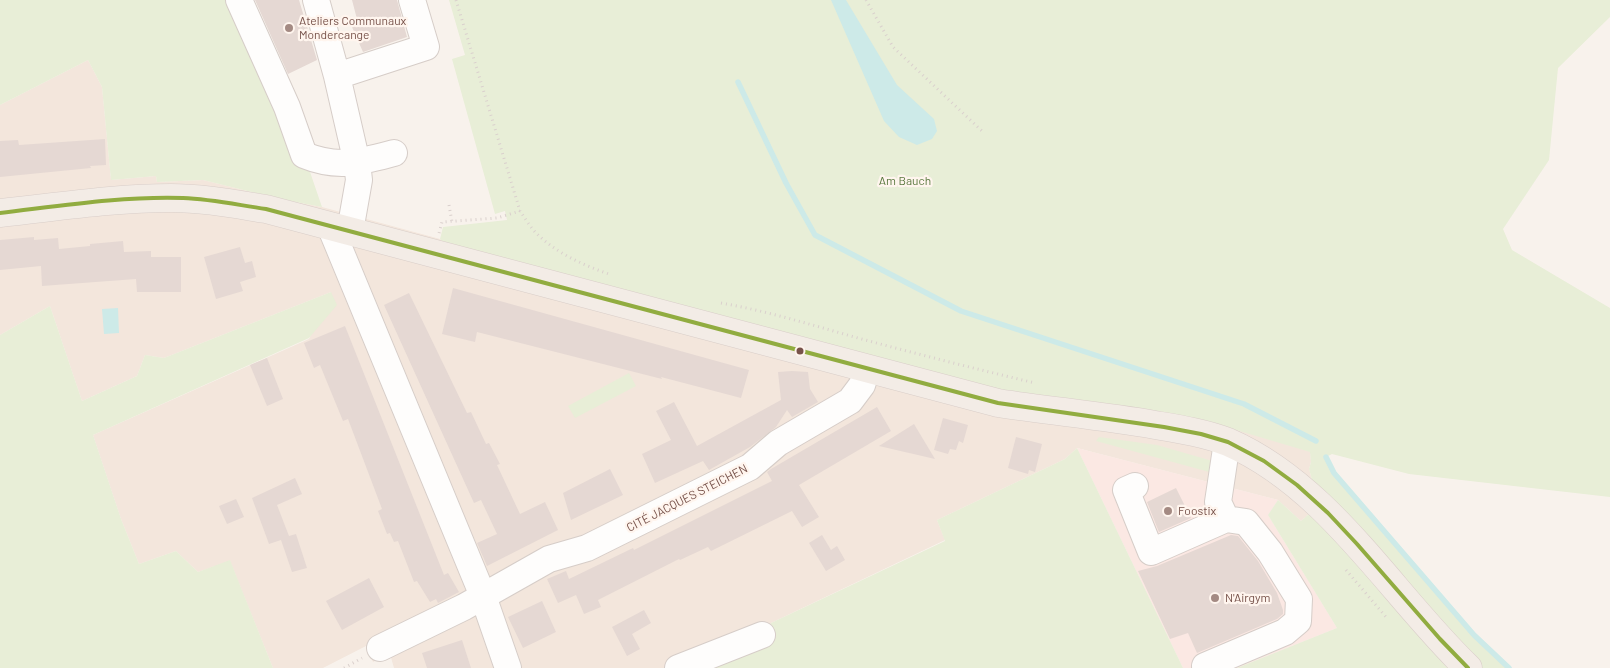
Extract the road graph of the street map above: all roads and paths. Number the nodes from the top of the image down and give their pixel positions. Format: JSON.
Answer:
{"nodes":[{"id":1,"x":239,"y":0,"type":"edge"},
{"id":2,"x":316,"y":0,"type":"edge"},
{"id":3,"x":412,"y":0,"type":"edge"},
{"id":4,"x":456,"y":0,"type":"edge"},
{"id":5,"x":866,"y":0,"type":"edge"},
{"id":6,"x":337,"y":76,"type":"junction"},
{"id":7,"x":983,"y":132,"type":"dead end"},
{"id":8,"x":394,"y":153,"type":"dead end"},
{"id":9,"x":357,"y":163,"type":"junction"},
{"id":10,"x":449,"y":205,"type":"dead end"},
{"id":11,"x":520,"y":211,"type":"junction"},
{"id":12,"x":0,"y":213,"type":"edge"},
{"id":13,"x":452,"y":222,"type":"junction"},
{"id":14,"x":340,"y":228,"type":"junction"},
{"id":15,"x":433,"y":254,"type":"junction"},
{"id":16,"x":612,"y":274,"type":"dead end"},
{"id":17,"x":712,"y":302,"type":"dead end"},
{"id":18,"x":867,"y":369,"type":"junction"},
{"id":19,"x":1040,"y":384,"type":"dead end"},
{"id":20,"x":1227,"y":442,"type":"junction"},
{"id":21,"x":1135,"y":486,"type":"dead end"},
{"id":22,"x":1226,"y":519,"type":"junction"},
{"id":23,"x":482,"y":596,"type":"junction"},
{"id":24,"x":762,"y":635,"type":"dead end"},
{"id":25,"x":380,"y":648,"type":"dead end"},
{"id":26,"x":1205,"y":666,"type":"dead end"},
{"id":27,"x":508,"y":668,"type":"edge"},
{"id":28,"x":678,"y":668,"type":"edge"},
{"id":29,"x":1468,"y":668,"type":"edge"}],
"edges":[{"from":1,"to":9,"type":"street"},
{"from":2,"to":6,"type":"street"},
{"from":3,"to":6,"type":"street"},
{"from":4,"to":11,"type":"path"},
{"from":5,"to":7,"type":"path"},
{"from":6,"to":9,"type":"street"},
{"from":8,"to":9,"type":"street"},
{"from":9,"to":14,"type":"street"},
{"from":10,"to":13,"type":"path"},
{"from":11,"to":13,"type":"path"},
{"from":11,"to":16,"type":"path"},
{"from":12,"to":14,"type":"main road"},
{"from":13,"to":15,"type":"path"},
{"from":14,"to":15,"type":"main road"},
{"from":14,"to":23,"type":"street"},
{"from":15,"to":18,"type":"main road"},
{"from":17,"to":19,"type":"path"},
{"from":18,"to":20,"type":"main road"},
{"from":18,"to":23,"type":"street","name":"CITÉ JACQUES STEICHEN"},
{"from":20,"to":22,"type":"street"},
{"from":20,"to":29,"type":"main road"},
{"from":21,"to":22,"type":"street"},
{"from":22,"to":26,"type":"street"},
{"from":23,"to":25,"type":"street","name":"CITÉ JACQUES STEICHEN"},
{"from":23,"to":27,"type":"street"},
{"from":24,"to":28,"type":"street"}]}
